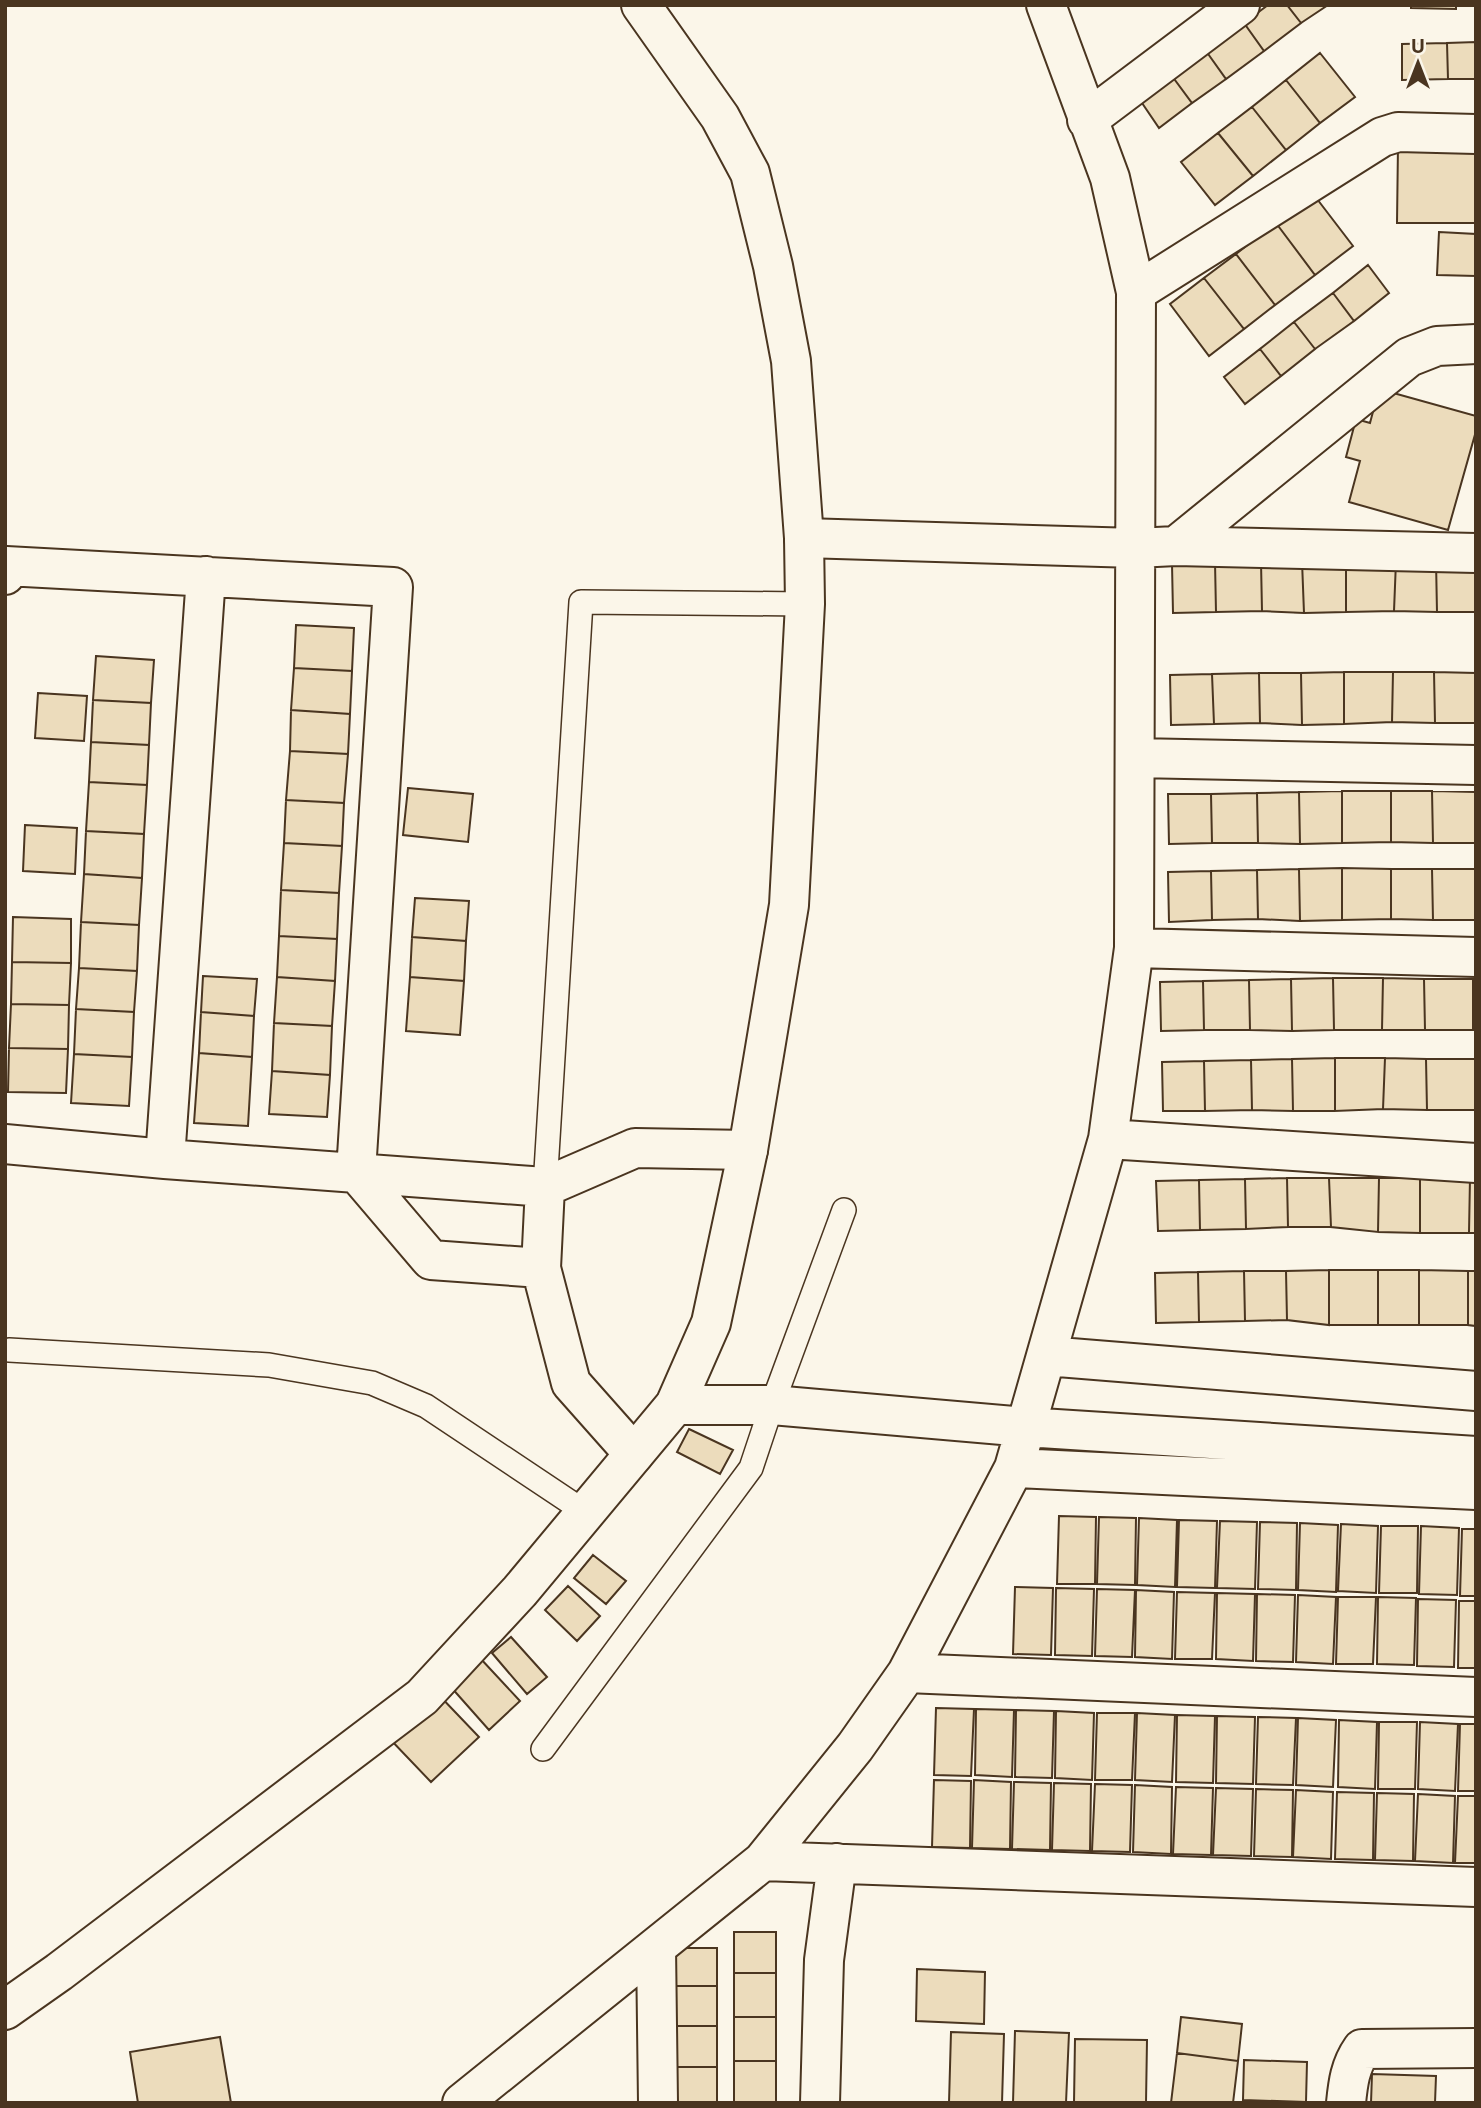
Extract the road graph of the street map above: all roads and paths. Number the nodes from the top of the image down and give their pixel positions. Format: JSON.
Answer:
{"nodes":[{"id":1,"x":641,"y":5,"type":"edge"},
{"id":2,"x":1046,"y":5,"type":"edge"},
{"id":3,"x":1240,"y":5,"type":"edge"},
{"id":4,"x":1087,"y":120,"type":"junction"},
{"id":5,"x":1476,"y":134,"type":"edge"},
{"id":6,"x":1136,"y":292,"type":"junction"},
{"id":7,"x":1476,"y":344,"type":"edge"},
{"id":8,"x":804,"y":538,"type":"junction"},
{"id":9,"x":1176,"y":546,"type":"junction"},
{"id":10,"x":1136,"y":548,"type":"junction"},
{"id":11,"x":1476,"y":553,"type":"edge"},
{"id":12,"x":5,"y":575,"type":"edge"},
{"id":13,"x":206,"y":576,"type":"junction"},
{"id":14,"x":805,"y":604,"type":"junction"},
{"id":15,"x":1135,"y":758,"type":"junction"},
{"id":16,"x":1476,"y":765,"type":"edge"},
{"id":17,"x":1134,"y":948,"type":"junction"},
{"id":18,"x":1476,"y":957,"type":"edge"},
{"id":19,"x":1108,"y":1139,"type":"junction"},
{"id":20,"x":5,"y":1144,"type":"edge"},
{"id":21,"x":748,"y":1150,"type":"junction"},
{"id":22,"x":164,"y":1159,"type":"junction"},
{"id":23,"x":1476,"y":1164,"type":"edge"},
{"id":24,"x":356,"y":1172,"type":"junction"},
{"id":25,"x":545,"y":1187,"type":"junction"},
{"id":26,"x":844,"y":1210,"type":"dead end"},
{"id":27,"x":541,"y":1268,"type":"junction"},
{"id":28,"x":9,"y":1350,"type":"dead end"},
{"id":29,"x":1046,"y":1356,"type":"junction"},
{"id":30,"x":1476,"y":1391,"type":"edge"},
{"id":31,"x":676,"y":1405,"type":"junction"},
{"id":32,"x":772,"y":1405,"type":"junction"},
{"id":33,"x":1025,"y":1427,"type":"junction"},
{"id":34,"x":634,"y":1454,"type":"junction"},
{"id":35,"x":1476,"y":1455,"type":"edge"},
{"id":36,"x":1014,"y":1468,"type":"junction"},
{"id":37,"x":1476,"y":1490,"type":"edge"},
{"id":38,"x":585,"y":1512,"type":"junction"},
{"id":39,"x":907,"y":1672,"type":"junction"},
{"id":40,"x":1476,"y":1697,"type":"edge"},
{"id":41,"x":543,"y":1749,"type":"dead end"},
{"id":42,"x":763,"y":1861,"type":"junction"},
{"id":43,"x":837,"y":1863,"type":"junction"},
{"id":44,"x":1476,"y":1887,"type":"edge"},
{"id":45,"x":656,"y":1947,"type":"junction"},
{"id":46,"x":5,"y":2010,"type":"edge"},
{"id":47,"x":1476,"y":2048,"type":"edge"},
{"id":48,"x":462,"y":2103,"type":"edge"},
{"id":49,"x":658,"y":2103,"type":"edge"},
{"id":50,"x":820,"y":2103,"type":"edge"},
{"id":51,"x":1346,"y":2103,"type":"edge"}],
"edges":[{"from":1,"to":8,"type":"street"},
{"from":2,"to":4,"type":"street"},
{"from":3,"to":4,"type":"street"},
{"from":4,"to":6,"type":"street"},
{"from":5,"to":6,"type":"street"},
{"from":6,"to":10,"type":"street"},
{"from":7,"to":9,"type":"street"},
{"from":8,"to":10,"type":"street"},
{"from":8,"to":14,"type":"street"},
{"from":9,"to":10,"type":"street"},
{"from":9,"to":11,"type":"street"},
{"from":10,"to":15,"type":"street"},
{"from":12,"to":13,"type":"street"},
{"from":13,"to":22,"type":"street"},
{"from":13,"to":24,"type":"street"},
{"from":14,"to":21,"type":"street"},
{"from":14,"to":25,"type":"lane"},
{"from":15,"to":16,"type":"street"},
{"from":15,"to":17,"type":"street"},
{"from":17,"to":18,"type":"street"},
{"from":17,"to":19,"type":"street"},
{"from":19,"to":23,"type":"street"},
{"from":19,"to":29,"type":"street"},
{"from":20,"to":22,"type":"street"},
{"from":21,"to":25,"type":"street"},
{"from":21,"to":31,"type":"street"},
{"from":22,"to":24,"type":"street"},
{"from":24,"to":25,"type":"street"},
{"from":24,"to":27,"type":"street"},
{"from":25,"to":27,"type":"street"},
{"from":26,"to":32,"type":"lane"},
{"from":27,"to":34,"type":"street"},
{"from":28,"to":38,"type":"lane"},
{"from":29,"to":30,"type":"street"},
{"from":29,"to":33,"type":"street"},
{"from":31,"to":32,"type":"street"},
{"from":31,"to":34,"type":"street"},
{"from":32,"to":33,"type":"street"},
{"from":32,"to":41,"type":"lane"},
{"from":33,"to":35,"type":"street"},
{"from":33,"to":36,"type":"street"},
{"from":34,"to":38,"type":"street"},
{"from":36,"to":37,"type":"street"},
{"from":36,"to":39,"type":"street"},
{"from":38,"to":46,"type":"street"},
{"from":39,"to":40,"type":"street"},
{"from":39,"to":42,"type":"street"},
{"from":42,"to":43,"type":"street"},
{"from":42,"to":45,"type":"street"},
{"from":43,"to":44,"type":"street"},
{"from":43,"to":50,"type":"street"},
{"from":45,"to":48,"type":"street"},
{"from":45,"to":49,"type":"street"},
{"from":47,"to":51,"type":"street"}]}
